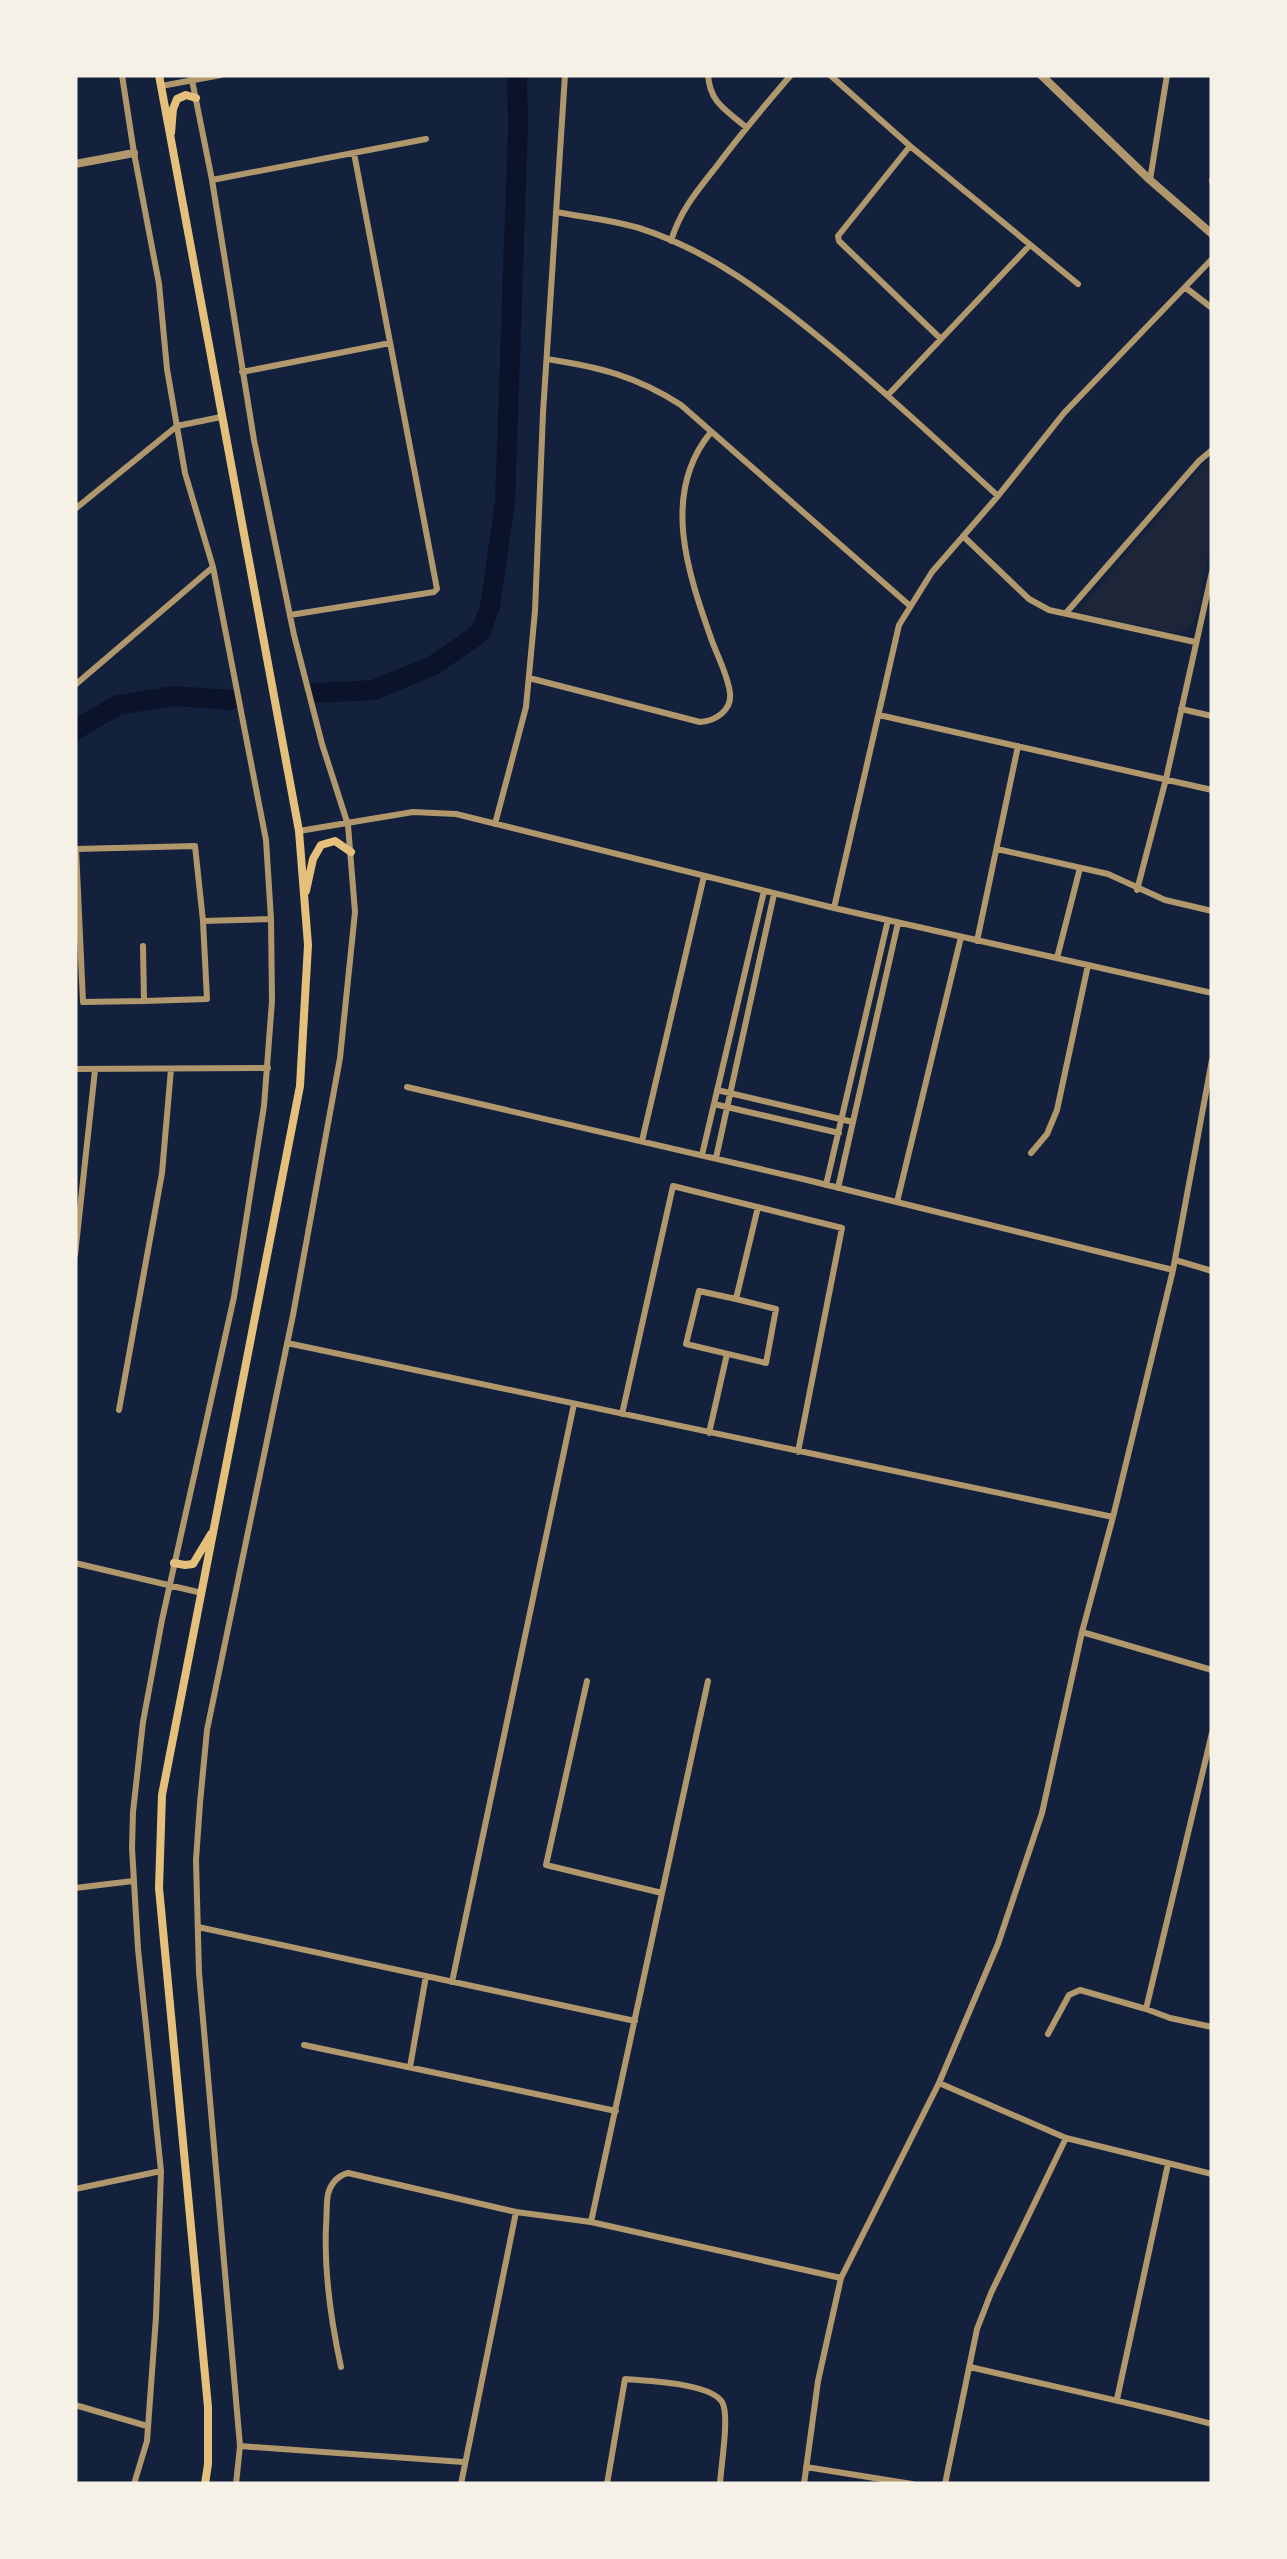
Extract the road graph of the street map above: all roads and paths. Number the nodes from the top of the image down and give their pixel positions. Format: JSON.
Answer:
{"nodes":[{"id":1,"x":122,"y":75,"type":"edge"},
{"id":2,"x":159,"y":75,"type":"edge"},
{"id":3,"x":221,"y":75,"type":"edge"},
{"id":4,"x":565,"y":75,"type":"edge"},
{"id":5,"x":708,"y":75,"type":"edge"},
{"id":6,"x":791,"y":75,"type":"edge"},
{"id":7,"x":830,"y":75,"type":"edge"},
{"id":8,"x":1042,"y":75,"type":"edge"},
{"id":9,"x":1167,"y":75,"type":"edge"},
{"id":10,"x":192,"y":78,"type":"edge"},
{"id":11,"x":161,"y":86,"type":"junction"},
{"id":12,"x":196,"y":98,"type":"junction"},
{"id":13,"x":746,"y":127,"type":"junction"},
{"id":14,"x":170,"y":137,"type":"junction"},
{"id":15,"x":426,"y":139,"type":"dead end"},
{"id":16,"x":910,"y":146,"type":"junction"},
{"id":17,"x":134,"y":153,"type":"junction"},
{"id":18,"x":354,"y":153,"type":"junction"},
{"id":19,"x":75,"y":164,"type":"edge"},
{"id":20,"x":212,"y":180,"type":"junction"},
{"id":21,"x":1150,"y":180,"type":"junction"},
{"id":22,"x":556,"y":212,"type":"junction"},
{"id":23,"x":1212,"y":234,"type":"edge"},
{"id":24,"x":672,"y":240,"type":"junction"},
{"id":25,"x":1030,"y":245,"type":"junction"},
{"id":26,"x":1212,"y":259,"type":"edge"},
{"id":27,"x":1078,"y":284,"type":"dead end"},
{"id":28,"x":1186,"y":288,"type":"junction"},
{"id":29,"x":1212,"y":308,"type":"edge"},
{"id":30,"x":941,"y":339,"type":"junction"},
{"id":31,"x":390,"y":343,"type":"junction"},
{"id":32,"x":547,"y":358,"type":"junction"},
{"id":33,"x":242,"y":372,"type":"junction"},
{"id":34,"x":888,"y":395,"type":"junction"},
{"id":35,"x":221,"y":417,"type":"junction"},
{"id":36,"x":177,"y":426,"type":"junction"},
{"id":37,"x":712,"y":432,"type":"junction"},
{"id":38,"x":1212,"y":450,"type":"edge"},
{"id":39,"x":998,"y":496,"type":"junction"},
{"id":40,"x":75,"y":509,"type":"edge"},
{"id":41,"x":963,"y":536,"type":"junction"},
{"id":42,"x":213,"y":567,"type":"junction"},
{"id":43,"x":1212,"y":572,"type":"edge"},
{"id":44,"x":910,"y":605,"type":"junction"},
{"id":45,"x":1065,"y":614,"type":"junction"},
{"id":46,"x":290,"y":616,"type":"junction"},
{"id":47,"x":1196,"y":642,"type":"junction"},
{"id":48,"x":529,"y":678,"type":"junction"},
{"id":49,"x":75,"y":684,"type":"edge"},
{"id":50,"x":1181,"y":709,"type":"junction"},
{"id":51,"x":879,"y":715,"type":"junction"},
{"id":52,"x":1212,"y":716,"type":"edge"},
{"id":53,"x":1018,"y":746,"type":"junction"},
{"id":54,"x":1166,"y":779,"type":"junction"},
{"id":55,"x":1212,"y":790,"type":"edge"},
{"id":56,"x":495,"y":824,"type":"junction"},
{"id":57,"x":348,"y":825,"type":"junction"},
{"id":58,"x":299,"y":831,"type":"junction"},
{"id":59,"x":996,"y":849,"type":"junction"},
{"id":60,"x":351,"y":852,"type":"junction"},
{"id":61,"x":1080,"y":868,"type":"junction"},
{"id":62,"x":704,"y":876,"type":"junction"},
{"id":63,"x":1137,"y":890,"type":"junction"},
{"id":64,"x":764,"y":891,"type":"junction"},
{"id":65,"x":774,"y":894,"type":"junction"},
{"id":66,"x":304,"y":900,"type":"junction"},
{"id":67,"x":834,"y":908,"type":"junction"},
{"id":68,"x":1212,"y":910,"type":"edge"},
{"id":69,"x":271,"y":919,"type":"junction"},
{"id":70,"x":203,"y":920,"type":"junction"},
{"id":71,"x":888,"y":920,"type":"junction"},
{"id":72,"x":898,"y":923,"type":"junction"},
{"id":73,"x":961,"y":937,"type":"junction"},
{"id":74,"x":977,"y":941,"type":"junction"},
{"id":75,"x":143,"y":946,"type":"dead end"},
{"id":76,"x":1057,"y":958,"type":"junction"},
{"id":77,"x":1088,"y":965,"type":"junction"},
{"id":78,"x":1212,"y":993,"type":"edge"},
{"id":79,"x":144,"y":1001,"type":"junction"},
{"id":80,"x":1212,"y":1060,"type":"edge"},
{"id":81,"x":268,"y":1068,"type":"junction"},
{"id":82,"x":171,"y":1069,"type":"junction"},
{"id":83,"x":75,"y":1070,"type":"edge"},
{"id":84,"x":95,"y":1070,"type":"junction"},
{"id":85,"x":407,"y":1087,"type":"dead end"},
{"id":86,"x":717,"y":1090,"type":"junction"},
{"id":87,"x":730,"y":1093,"type":"junction"},
{"id":88,"x":714,"y":1104,"type":"junction"},
{"id":89,"x":727,"y":1107,"type":"junction"},
{"id":90,"x":842,"y":1119,"type":"junction"},
{"id":91,"x":853,"y":1122,"type":"junction"},
{"id":92,"x":1200,"y":1122,"type":"junction"},
{"id":93,"x":1212,"y":1125,"type":"edge"},
{"id":94,"x":838,"y":1132,"type":"junction"},
{"id":95,"x":850,"y":1135,"type":"junction"},
{"id":96,"x":642,"y":1141,"type":"junction"},
{"id":97,"x":1031,"y":1153,"type":"dead end"},
{"id":98,"x":702,"y":1155,"type":"junction"},
{"id":99,"x":716,"y":1158,"type":"junction"},
{"id":100,"x":826,"y":1185,"type":"junction"},
{"id":101,"x":838,"y":1188,"type":"junction"},
{"id":102,"x":897,"y":1202,"type":"junction"},
{"id":103,"x":758,"y":1207,"type":"junction"},
{"id":104,"x":75,"y":1255,"type":"edge"},
{"id":105,"x":1175,"y":1260,"type":"junction"},
{"id":106,"x":1173,"y":1270,"type":"junction"},
{"id":107,"x":1212,"y":1271,"type":"edge"},
{"id":108,"x":736,"y":1299,"type":"junction"},
{"id":109,"x":287,"y":1343,"type":"junction"},
{"id":110,"x":728,"y":1354,"type":"junction"},
{"id":111,"x":574,"y":1404,"type":"junction"},
{"id":112,"x":119,"y":1410,"type":"dead end"},
{"id":113,"x":622,"y":1414,"type":"junction"},
{"id":114,"x":709,"y":1432,"type":"junction"},
{"id":115,"x":798,"y":1452,"type":"junction"},
{"id":116,"x":1113,"y":1518,"type":"junction"},
{"id":117,"x":214,"y":1530,"type":"junction"},
{"id":118,"x":75,"y":1563,"type":"edge"},
{"id":119,"x":174,"y":1563,"type":"junction"},
{"id":120,"x":169,"y":1585,"type":"junction"},
{"id":121,"x":202,"y":1593,"type":"junction"},
{"id":122,"x":1082,"y":1632,"type":"junction"},
{"id":123,"x":1212,"y":1670,"type":"edge"},
{"id":124,"x":708,"y":1680,"type":"dead end"},
{"id":125,"x":587,"y":1681,"type":"dead end"},
{"id":126,"x":1212,"y":1733,"type":"edge"},
{"id":127,"x":133,"y":1881,"type":"junction"},
{"id":128,"x":75,"y":1888,"type":"edge"},
{"id":129,"x":662,"y":1894,"type":"junction"},
{"id":130,"x":198,"y":1927,"type":"junction"},
{"id":131,"x":426,"y":1976,"type":"junction"},
{"id":132,"x":452,"y":1982,"type":"junction"},
{"id":133,"x":1146,"y":2010,"type":"junction"},
{"id":134,"x":635,"y":2022,"type":"junction"},
{"id":135,"x":1212,"y":2028,"type":"edge"},
{"id":136,"x":1048,"y":2034,"type":"dead end"},
{"id":137,"x":304,"y":2045,"type":"dead end"},
{"id":138,"x":410,"y":2067,"type":"junction"},
{"id":139,"x":939,"y":2083,"type":"junction"},
{"id":140,"x":616,"y":2112,"type":"junction"},
{"id":141,"x":1066,"y":2138,"type":"junction"},
{"id":142,"x":1168,"y":2164,"type":"junction"},
{"id":143,"x":161,"y":2171,"type":"junction"},
{"id":144,"x":1212,"y":2174,"type":"edge"},
{"id":145,"x":75,"y":2188,"type":"edge"},
{"id":146,"x":516,"y":2212,"type":"junction"},
{"id":147,"x":592,"y":2222,"type":"junction"},
{"id":148,"x":842,"y":2278,"type":"junction"},
{"id":149,"x":970,"y":2367,"type":"junction"},
{"id":150,"x":341,"y":2368,"type":"dead end"},
{"id":151,"x":1117,"y":2399,"type":"junction"},
{"id":152,"x":75,"y":2405,"type":"edge"},
{"id":153,"x":1212,"y":2424,"type":"edge"},
{"id":154,"x":147,"y":2426,"type":"junction"},
{"id":155,"x":240,"y":2446,"type":"junction"},
{"id":156,"x":464,"y":2462,"type":"junction"},
{"id":157,"x":806,"y":2467,"type":"junction"},
{"id":158,"x":134,"y":2484,"type":"edge"},
{"id":159,"x":206,"y":2484,"type":"edge"},
{"id":160,"x":236,"y":2484,"type":"edge"},
{"id":161,"x":461,"y":2484,"type":"edge"},
{"id":162,"x":607,"y":2484,"type":"edge"},
{"id":163,"x":720,"y":2484,"type":"edge"},
{"id":164,"x":804,"y":2484,"type":"edge"},
{"id":165,"x":912,"y":2484,"type":"edge"},
{"id":166,"x":945,"y":2484,"type":"edge"}],
"edges":[{"from":1,"to":17,"type":"street"},
{"from":2,"to":11,"type":"main road"},
{"from":3,"to":10,"type":"street"},
{"from":4,"to":22,"type":"street"},
{"from":5,"to":13,"type":"street"},
{"from":6,"to":13,"type":"street"},
{"from":7,"to":16,"type":"street"},
{"from":8,"to":21,"type":"street"},
{"from":9,"to":21,"type":"street"},
{"from":10,"to":11,"type":"street"},
{"from":10,"to":12,"type":"street"},
{"from":11,"to":14,"type":"main road"},
{"from":12,"to":14,"type":"main road"},
{"from":12,"to":20,"type":"street"},
{"from":13,"to":24,"type":"street"},
{"from":14,"to":35,"type":"main road"},
{"from":15,"to":18,"type":"street"},
{"from":16,"to":25,"type":"street"},
{"from":16,"to":30,"type":"street"},
{"from":17,"to":19,"type":"street"},
{"from":17,"to":36,"type":"street"},
{"from":18,"to":20,"type":"street"},
{"from":18,"to":31,"type":"street"},
{"from":20,"to":33,"type":"street"},
{"from":21,"to":23,"type":"street"},
{"from":22,"to":24,"type":"street"},
{"from":22,"to":32,"type":"street"},
{"from":24,"to":34,"type":"street"},
{"from":25,"to":27,"type":"street"},
{"from":25,"to":30,"type":"street"},
{"from":26,"to":28,"type":"street"},
{"from":28,"to":29,"type":"street"},
{"from":28,"to":39,"type":"street"},
{"from":30,"to":34,"type":"street"},
{"from":31,"to":33,"type":"street"},
{"from":31,"to":46,"type":"street"},
{"from":32,"to":37,"type":"street"},
{"from":32,"to":48,"type":"street"},
{"from":33,"to":46,"type":"street"},
{"from":34,"to":39,"type":"street"},
{"from":35,"to":36,"type":"street"},
{"from":35,"to":58,"type":"main road"},
{"from":36,"to":40,"type":"street"},
{"from":36,"to":42,"type":"street"},
{"from":37,"to":44,"type":"street"},
{"from":37,"to":48,"type":"street"},
{"from":38,"to":45,"type":"street"},
{"from":39,"to":41,"type":"street"},
{"from":41,"to":44,"type":"street"},
{"from":41,"to":45,"type":"street"},
{"from":42,"to":49,"type":"street"},
{"from":42,"to":69,"type":"street"},
{"from":43,"to":47,"type":"street"},
{"from":44,"to":51,"type":"street"},
{"from":45,"to":47,"type":"street"},
{"from":46,"to":57,"type":"street"},
{"from":47,"to":50,"type":"street"},
{"from":48,"to":56,"type":"street"},
{"from":50,"to":52,"type":"street"},
{"from":50,"to":54,"type":"street"},
{"from":51,"to":53,"type":"street"},
{"from":51,"to":67,"type":"street"},
{"from":53,"to":54,"type":"street"},
{"from":53,"to":59,"type":"street"},
{"from":54,"to":55,"type":"street"},
{"from":54,"to":63,"type":"street"},
{"from":56,"to":57,"type":"street"},
{"from":56,"to":62,"type":"street"},
{"from":57,"to":58,"type":"street"},
{"from":57,"to":60,"type":"street"},
{"from":58,"to":66,"type":"main road"},
{"from":59,"to":61,"type":"street"},
{"from":59,"to":74,"type":"street"},
{"from":60,"to":66,"type":"main road"},
{"from":60,"to":109,"type":"street"},
{"from":61,"to":63,"type":"street"},
{"from":61,"to":76,"type":"street"},
{"from":62,"to":64,"type":"street"},
{"from":62,"to":96,"type":"street"},
{"from":63,"to":68,"type":"street"},
{"from":64,"to":65,"type":"street"},
{"from":64,"to":86,"type":"street"},
{"from":65,"to":67,"type":"street"},
{"from":65,"to":87,"type":"street"},
{"from":66,"to":117,"type":"main road"},
{"from":67,"to":71,"type":"street"},
{"from":69,"to":70,"type":"street"},
{"from":69,"to":81,"type":"street"},
{"from":70,"to":79,"type":"street"},
{"from":70,"to":79,"type":"street"},
{"from":71,"to":72,"type":"street"},
{"from":71,"to":90,"type":"street"},
{"from":72,"to":73,"type":"street"},
{"from":72,"to":91,"type":"street"},
{"from":73,"to":74,"type":"street"},
{"from":73,"to":102,"type":"street"},
{"from":74,"to":76,"type":"street"},
{"from":75,"to":79,"type":"street"},
{"from":76,"to":77,"type":"street"},
{"from":77,"to":78,"type":"street"},
{"from":77,"to":97,"type":"street"},
{"from":80,"to":92,"type":"street"},
{"from":81,"to":82,"type":"street"},
{"from":81,"to":119,"type":"street"},
{"from":82,"to":84,"type":"street"},
{"from":82,"to":112,"type":"street"},
{"from":83,"to":84,"type":"street"},
{"from":84,"to":104,"type":"street"},
{"from":85,"to":96,"type":"street"},
{"from":86,"to":87,"type":"street"},
{"from":86,"to":88,"type":"street"},
{"from":87,"to":89,"type":"street"},
{"from":87,"to":90,"type":"street"},
{"from":88,"to":89,"type":"street"},
{"from":88,"to":98,"type":"street"},
{"from":89,"to":94,"type":"street"},
{"from":89,"to":99,"type":"street"},
{"from":90,"to":91,"type":"street"},
{"from":90,"to":94,"type":"street"},
{"from":91,"to":95,"type":"street"},
{"from":92,"to":93,"type":"street"},
{"from":92,"to":105,"type":"street"},
{"from":94,"to":95,"type":"street"},
{"from":94,"to":100,"type":"street"},
{"from":95,"to":101,"type":"street"},
{"from":96,"to":98,"type":"street"},
{"from":98,"to":99,"type":"street"},
{"from":99,"to":100,"type":"street"},
{"from":100,"to":101,"type":"street"},
{"from":101,"to":102,"type":"street"},
{"from":102,"to":106,"type":"street"},
{"from":103,"to":108,"type":"street"},
{"from":103,"to":113,"type":"street"},
{"from":103,"to":115,"type":"street"},
{"from":105,"to":106,"type":"street"},
{"from":105,"to":107,"type":"street"},
{"from":106,"to":116,"type":"street"},
{"from":108,"to":110,"type":"street"},
{"from":108,"to":110,"type":"street"},
{"from":109,"to":111,"type":"street"},
{"from":109,"to":130,"type":"street"},
{"from":110,"to":114,"type":"street"},
{"from":111,"to":113,"type":"street"},
{"from":111,"to":132,"type":"street"},
{"from":113,"to":114,"type":"street"},
{"from":114,"to":115,"type":"street"},
{"from":115,"to":116,"type":"street"},
{"from":116,"to":122,"type":"street"},
{"from":117,"to":119,"type":"main road"},
{"from":117,"to":121,"type":"main road"},
{"from":118,"to":120,"type":"street"},
{"from":119,"to":120,"type":"street"},
{"from":120,"to":121,"type":"street"},
{"from":120,"to":127,"type":"street"},
{"from":121,"to":159,"type":"main road"},
{"from":122,"to":123,"type":"street"},
{"from":122,"to":139,"type":"street"},
{"from":124,"to":129,"type":"street"},
{"from":125,"to":129,"type":"street"},
{"from":126,"to":133,"type":"street"},
{"from":127,"to":128,"type":"street"},
{"from":127,"to":143,"type":"street"},
{"from":129,"to":134,"type":"street"},
{"from":130,"to":131,"type":"street"},
{"from":130,"to":155,"type":"street"},
{"from":131,"to":132,"type":"street"},
{"from":131,"to":138,"type":"street"},
{"from":132,"to":134,"type":"street"},
{"from":133,"to":135,"type":"street"},
{"from":133,"to":136,"type":"street"},
{"from":134,"to":140,"type":"street"},
{"from":137,"to":138,"type":"street"},
{"from":138,"to":140,"type":"street"},
{"from":139,"to":141,"type":"street"},
{"from":139,"to":148,"type":"street"},
{"from":140,"to":147,"type":"street"},
{"from":141,"to":142,"type":"street"},
{"from":141,"to":149,"type":"street"},
{"from":142,"to":144,"type":"street"},
{"from":142,"to":151,"type":"street"},
{"from":143,"to":145,"type":"street"},
{"from":143,"to":154,"type":"street"},
{"from":146,"to":147,"type":"street"},
{"from":146,"to":150,"type":"street"},
{"from":146,"to":156,"type":"street"},
{"from":147,"to":148,"type":"street"},
{"from":148,"to":157,"type":"street"},
{"from":149,"to":151,"type":"street"},
{"from":149,"to":166,"type":"street"},
{"from":151,"to":153,"type":"street"},
{"from":152,"to":154,"type":"street"},
{"from":154,"to":158,"type":"street"},
{"from":155,"to":156,"type":"street"},
{"from":155,"to":160,"type":"street"},
{"from":156,"to":161,"type":"street"},
{"from":157,"to":164,"type":"street"},
{"from":157,"to":165,"type":"street"},
{"from":162,"to":163,"type":"street"}]}
